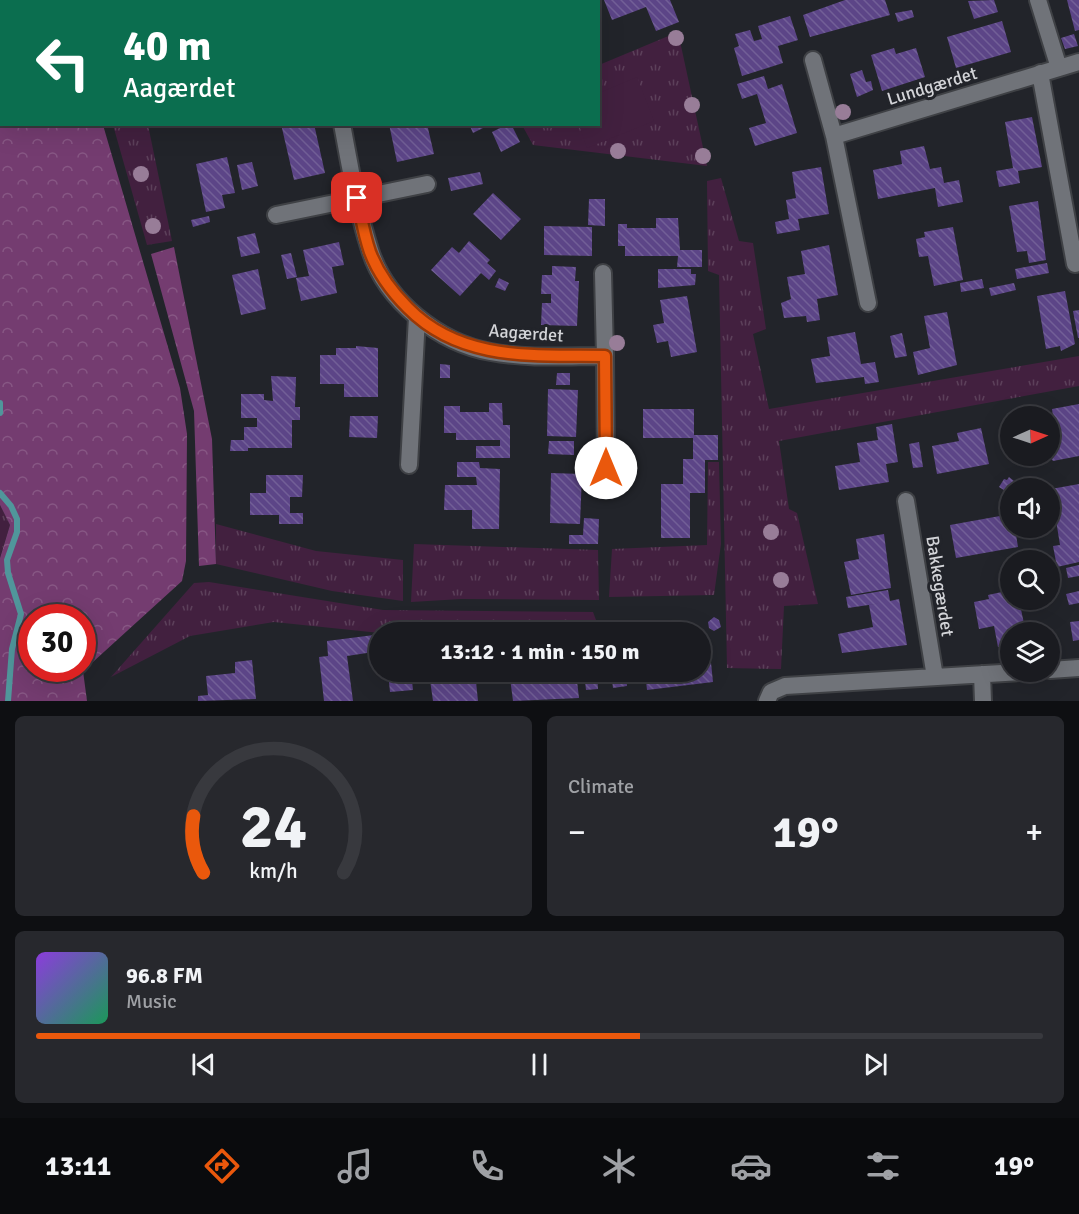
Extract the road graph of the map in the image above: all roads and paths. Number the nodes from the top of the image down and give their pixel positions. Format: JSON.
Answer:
{"nodes":[{"id":1,"x":1038,"y":0,"type":"edge"},
{"id":2,"x":813,"y":60,"type":"dead end"},
{"id":3,"x":1079,"y":62,"type":"edge"},
{"id":4,"x":1059,"y":68,"type":"junction"},
{"id":5,"x":1040,"y":74,"type":"junction"},
{"id":6,"x":342,"y":126,"type":"edge"},
{"id":7,"x":834,"y":136,"type":"junction"},
{"id":8,"x":427,"y":184,"type":"dead end"},
{"id":9,"x":357,"y":198,"type":"junction"},
{"id":10,"x":276,"y":215,"type":"dead end"},
{"id":11,"x":1075,"y":264,"type":"dead end"},
{"id":12,"x":603,"y":273,"type":"dead end"},
{"id":13,"x":868,"y":303,"type":"dead end"},
{"id":14,"x":417,"y":317,"type":"junction"},
{"id":15,"x":605,"y":356,"type":"junction"},
{"id":16,"x":409,"y":465,"type":"dead end"},
{"id":17,"x":606,"y":468,"type":"dead end"},
{"id":18,"x":906,"y":501,"type":"dead end"},
{"id":19,"x":1079,"y":669,"type":"edge"},
{"id":20,"x":1060,"y":670,"type":"edge"},
{"id":21,"x":1000,"y":673,"type":"edge"},
{"id":22,"x":982,"y":674,"type":"junction"},
{"id":23,"x":935,"y":677,"type":"junction"},
{"id":24,"x":767,"y":701,"type":"edge"},
{"id":25,"x":983,"y":701,"type":"edge"}],
"edges":[{"from":1,"to":4,"type":"street"},
{"from":2,"to":7,"type":"street"},
{"from":3,"to":4,"type":"street","name":"Lundgærdet"},
{"from":4,"to":5,"type":"street","name":"Lundgærdet"},
{"from":5,"to":7,"type":"street","name":"Lundgærdet"},
{"from":5,"to":11,"type":"street"},
{"from":6,"to":9,"type":"street","name":"Aagærdet"},
{"from":7,"to":13,"type":"street"},
{"from":8,"to":9,"type":"street"},
{"from":9,"to":10,"type":"street"},
{"from":9,"to":14,"type":"street","name":"Aagærdet"},
{"from":12,"to":15,"type":"street"},
{"from":14,"to":15,"type":"street","name":"Aagærdet"},
{"from":14,"to":16,"type":"street"},
{"from":15,"to":17,"type":"street"},
{"from":18,"to":23,"type":"street","name":"Bakkegærdet"},
{"from":19,"to":20,"type":"street"},
{"from":21,"to":22,"type":"street"},
{"from":22,"to":23,"type":"street"},
{"from":22,"to":25,"type":"street"},
{"from":23,"to":24,"type":"street"}]}
